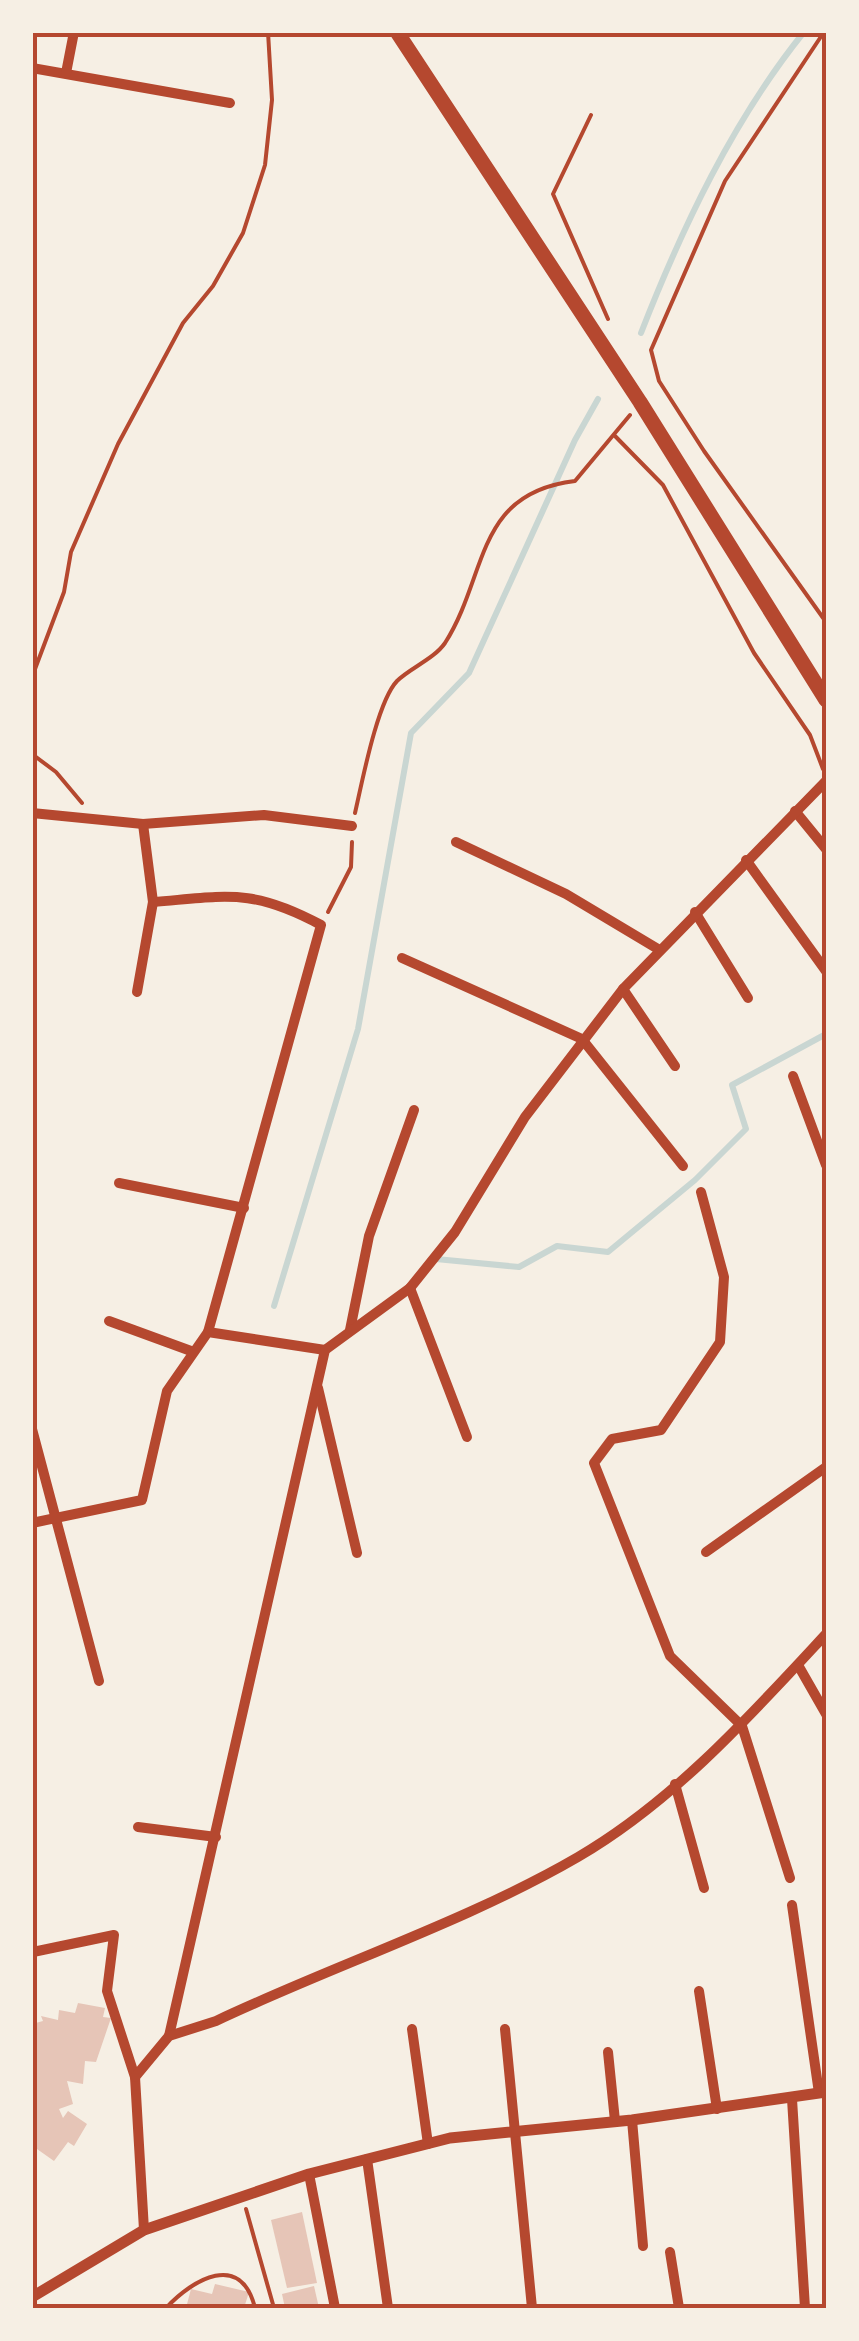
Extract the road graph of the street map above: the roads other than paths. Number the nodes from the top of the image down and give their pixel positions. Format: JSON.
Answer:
{"nodes":[{"id":1,"x":74,"y":32,"type":"edge"},
{"id":2,"x":397,"y":32,"type":"edge"},
{"id":3,"x":32,"y":68,"type":"edge"},
{"id":4,"x":66,"y":72,"type":"junction"},
{"id":5,"x":230,"y":103,"type":"dead end"},
{"id":6,"x":826,"y":700,"type":"edge"},
{"id":7,"x":826,"y":779,"type":"edge"},
{"id":8,"x":795,"y":811,"type":"junction"},
{"id":9,"x":32,"y":813,"type":"edge"},
{"id":10,"x":142,"y":824,"type":"junction"},
{"id":11,"x":352,"y":826,"type":"road end"},
{"id":12,"x":456,"y":842,"type":"dead end"},
{"id":13,"x":826,"y":850,"type":"edge"},
{"id":14,"x":746,"y":860,"type":"junction"},
{"id":15,"x":152,"y":902,"type":"junction"},
{"id":16,"x":695,"y":912,"type":"junction"},
{"id":17,"x":658,"y":949,"type":"junction"},
{"id":18,"x":402,"y":958,"type":"dead end"},
{"id":19,"x":826,"y":971,"type":"edge"},
{"id":20,"x":623,"y":989,"type":"junction"},
{"id":21,"x":137,"y":992,"type":"dead end"},
{"id":22,"x":748,"y":998,"type":"dead end"},
{"id":23,"x":582,"y":1039,"type":"junction"},
{"id":24,"x":675,"y":1066,"type":"dead end"},
{"id":25,"x":793,"y":1076,"type":"dead end"},
{"id":26,"x":414,"y":1110,"type":"dead end"},
{"id":27,"x":826,"y":1165,"type":"edge"},
{"id":28,"x":683,"y":1166,"type":"dead end"},
{"id":29,"x":119,"y":1183,"type":"dead end"},
{"id":30,"x":701,"y":1192,"type":"dead end"},
{"id":31,"x":244,"y":1208,"type":"junction"},
{"id":32,"x":410,"y":1288,"type":"junction"},
{"id":33,"x":109,"y":1322,"type":"dead end"},
{"id":34,"x":350,"y":1330,"type":"junction"},
{"id":35,"x":208,"y":1332,"type":"junction"},
{"id":36,"x":325,"y":1350,"type":"junction"},
{"id":37,"x":190,"y":1352,"type":"junction"},
{"id":38,"x":317,"y":1385,"type":"junction"},
{"id":39,"x":32,"y":1429,"type":"edge"},
{"id":40,"x":467,"y":1437,"type":"dead end"},
{"id":41,"x":826,"y":1467,"type":"edge"},
{"id":42,"x":56,"y":1516,"type":"junction"},
{"id":43,"x":32,"y":1523,"type":"edge"},
{"id":44,"x":706,"y":1552,"type":"dead end"},
{"id":45,"x":357,"y":1553,"type":"dead end"},
{"id":46,"x":826,"y":1634,"type":"edge"},
{"id":47,"x":798,"y":1665,"type":"junction"},
{"id":48,"x":99,"y":1682,"type":"dead end"},
{"id":49,"x":826,"y":1714,"type":"edge"},
{"id":50,"x":742,"y":1726,"type":"junction"},
{"id":51,"x":675,"y":1784,"type":"junction"},
{"id":52,"x":138,"y":1827,"type":"dead end"},
{"id":53,"x":216,"y":1836,"type":"junction"},
{"id":54,"x":790,"y":1878,"type":"dead end"},
{"id":55,"x":704,"y":1888,"type":"dead end"},
{"id":56,"x":792,"y":1905,"type":"dead end"},
{"id":57,"x":32,"y":1946,"type":"edge"},
{"id":58,"x":700,"y":1991,"type":"dead end"},
{"id":59,"x":412,"y":2029,"type":"dead end"},
{"id":60,"x":505,"y":2030,"type":"dead end"},
{"id":61,"x":169,"y":2036,"type":"junction"},
{"id":62,"x":608,"y":2052,"type":"dead end"},
{"id":63,"x":136,"y":2078,"type":"junction"},
{"id":64,"x":823,"y":2093,"type":"edge"},
{"id":65,"x":792,"y":2099,"type":"junction"},
{"id":66,"x":717,"y":2109,"type":"junction"},
{"id":67,"x":632,"y":2120,"type":"junction"},
{"id":68,"x":615,"y":2121,"type":"junction"},
{"id":69,"x":516,"y":2128,"type":"junction"},
{"id":70,"x":428,"y":2144,"type":"junction"},
{"id":71,"x":367,"y":2159,"type":"junction"},
{"id":72,"x":309,"y":2174,"type":"junction"},
{"id":73,"x":144,"y":2230,"type":"junction"},
{"id":74,"x":643,"y":2246,"type":"dead end"},
{"id":75,"x":670,"y":2252,"type":"dead end"},
{"id":76,"x":32,"y":2297,"type":"edge"},
{"id":77,"x":335,"y":2308,"type":"edge"},
{"id":78,"x":388,"y":2308,"type":"edge"},
{"id":79,"x":532,"y":2308,"type":"edge"},
{"id":80,"x":679,"y":2308,"type":"edge"},
{"id":81,"x":805,"y":2308,"type":"edge"}],
"edges":[{"from":1,"to":4,"type":"street"},
{"from":2,"to":6,"type":"main road"},
{"from":3,"to":4,"type":"street"},
{"from":4,"to":5,"type":"street"},
{"from":7,"to":8,"type":"street"},
{"from":8,"to":13,"type":"street"},
{"from":8,"to":14,"type":"street"},
{"from":9,"to":10,"type":"street"},
{"from":10,"to":11,"type":"street"},
{"from":10,"to":15,"type":"street"},
{"from":12,"to":17,"type":"street"},
{"from":14,"to":16,"type":"street"},
{"from":14,"to":19,"type":"street"},
{"from":15,"to":21,"type":"street"},
{"from":15,"to":31,"type":"street"},
{"from":16,"to":17,"type":"street"},
{"from":16,"to":22,"type":"street"},
{"from":17,"to":20,"type":"street"},
{"from":18,"to":23,"type":"street"},
{"from":20,"to":23,"type":"street"},
{"from":20,"to":24,"type":"street"},
{"from":23,"to":28,"type":"street"},
{"from":23,"to":32,"type":"street"},
{"from":25,"to":27,"type":"street"},
{"from":26,"to":34,"type":"street"},
{"from":29,"to":31,"type":"street"},
{"from":30,"to":50,"type":"street"},
{"from":31,"to":35,"type":"street"},
{"from":32,"to":34,"type":"street"},
{"from":32,"to":40,"type":"street"},
{"from":33,"to":37,"type":"street"},
{"from":34,"to":36,"type":"street"},
{"from":35,"to":36,"type":"street"},
{"from":35,"to":37,"type":"street"},
{"from":36,"to":38,"type":"street"},
{"from":37,"to":42,"type":"street"},
{"from":38,"to":45,"type":"street"},
{"from":38,"to":53,"type":"street"},
{"from":39,"to":42,"type":"street"},
{"from":41,"to":44,"type":"street"},
{"from":42,"to":43,"type":"street"},
{"from":42,"to":48,"type":"street"},
{"from":46,"to":47,"type":"street"},
{"from":47,"to":49,"type":"street"},
{"from":47,"to":50,"type":"street"},
{"from":50,"to":51,"type":"street"},
{"from":50,"to":54,"type":"street"},
{"from":51,"to":55,"type":"street"},
{"from":51,"to":61,"type":"street"},
{"from":52,"to":53,"type":"street"},
{"from":53,"to":61,"type":"street"},
{"from":56,"to":64,"type":"street"},
{"from":57,"to":63,"type":"street"},
{"from":58,"to":66,"type":"street"},
{"from":59,"to":70,"type":"street"},
{"from":60,"to":69,"type":"street"},
{"from":61,"to":63,"type":"street"},
{"from":62,"to":68,"type":"street"},
{"from":63,"to":73,"type":"street"},
{"from":64,"to":65,"type":"street"},
{"from":65,"to":66,"type":"street"},
{"from":65,"to":81,"type":"street"},
{"from":66,"to":67,"type":"street"},
{"from":67,"to":68,"type":"street"},
{"from":67,"to":74,"type":"street"},
{"from":68,"to":69,"type":"street"},
{"from":69,"to":70,"type":"street"},
{"from":69,"to":79,"type":"street"},
{"from":70,"to":71,"type":"street"},
{"from":71,"to":72,"type":"street"},
{"from":71,"to":78,"type":"street"},
{"from":72,"to":73,"type":"street"},
{"from":72,"to":77,"type":"street"},
{"from":73,"to":76,"type":"street"},
{"from":75,"to":80,"type":"street"}]}
